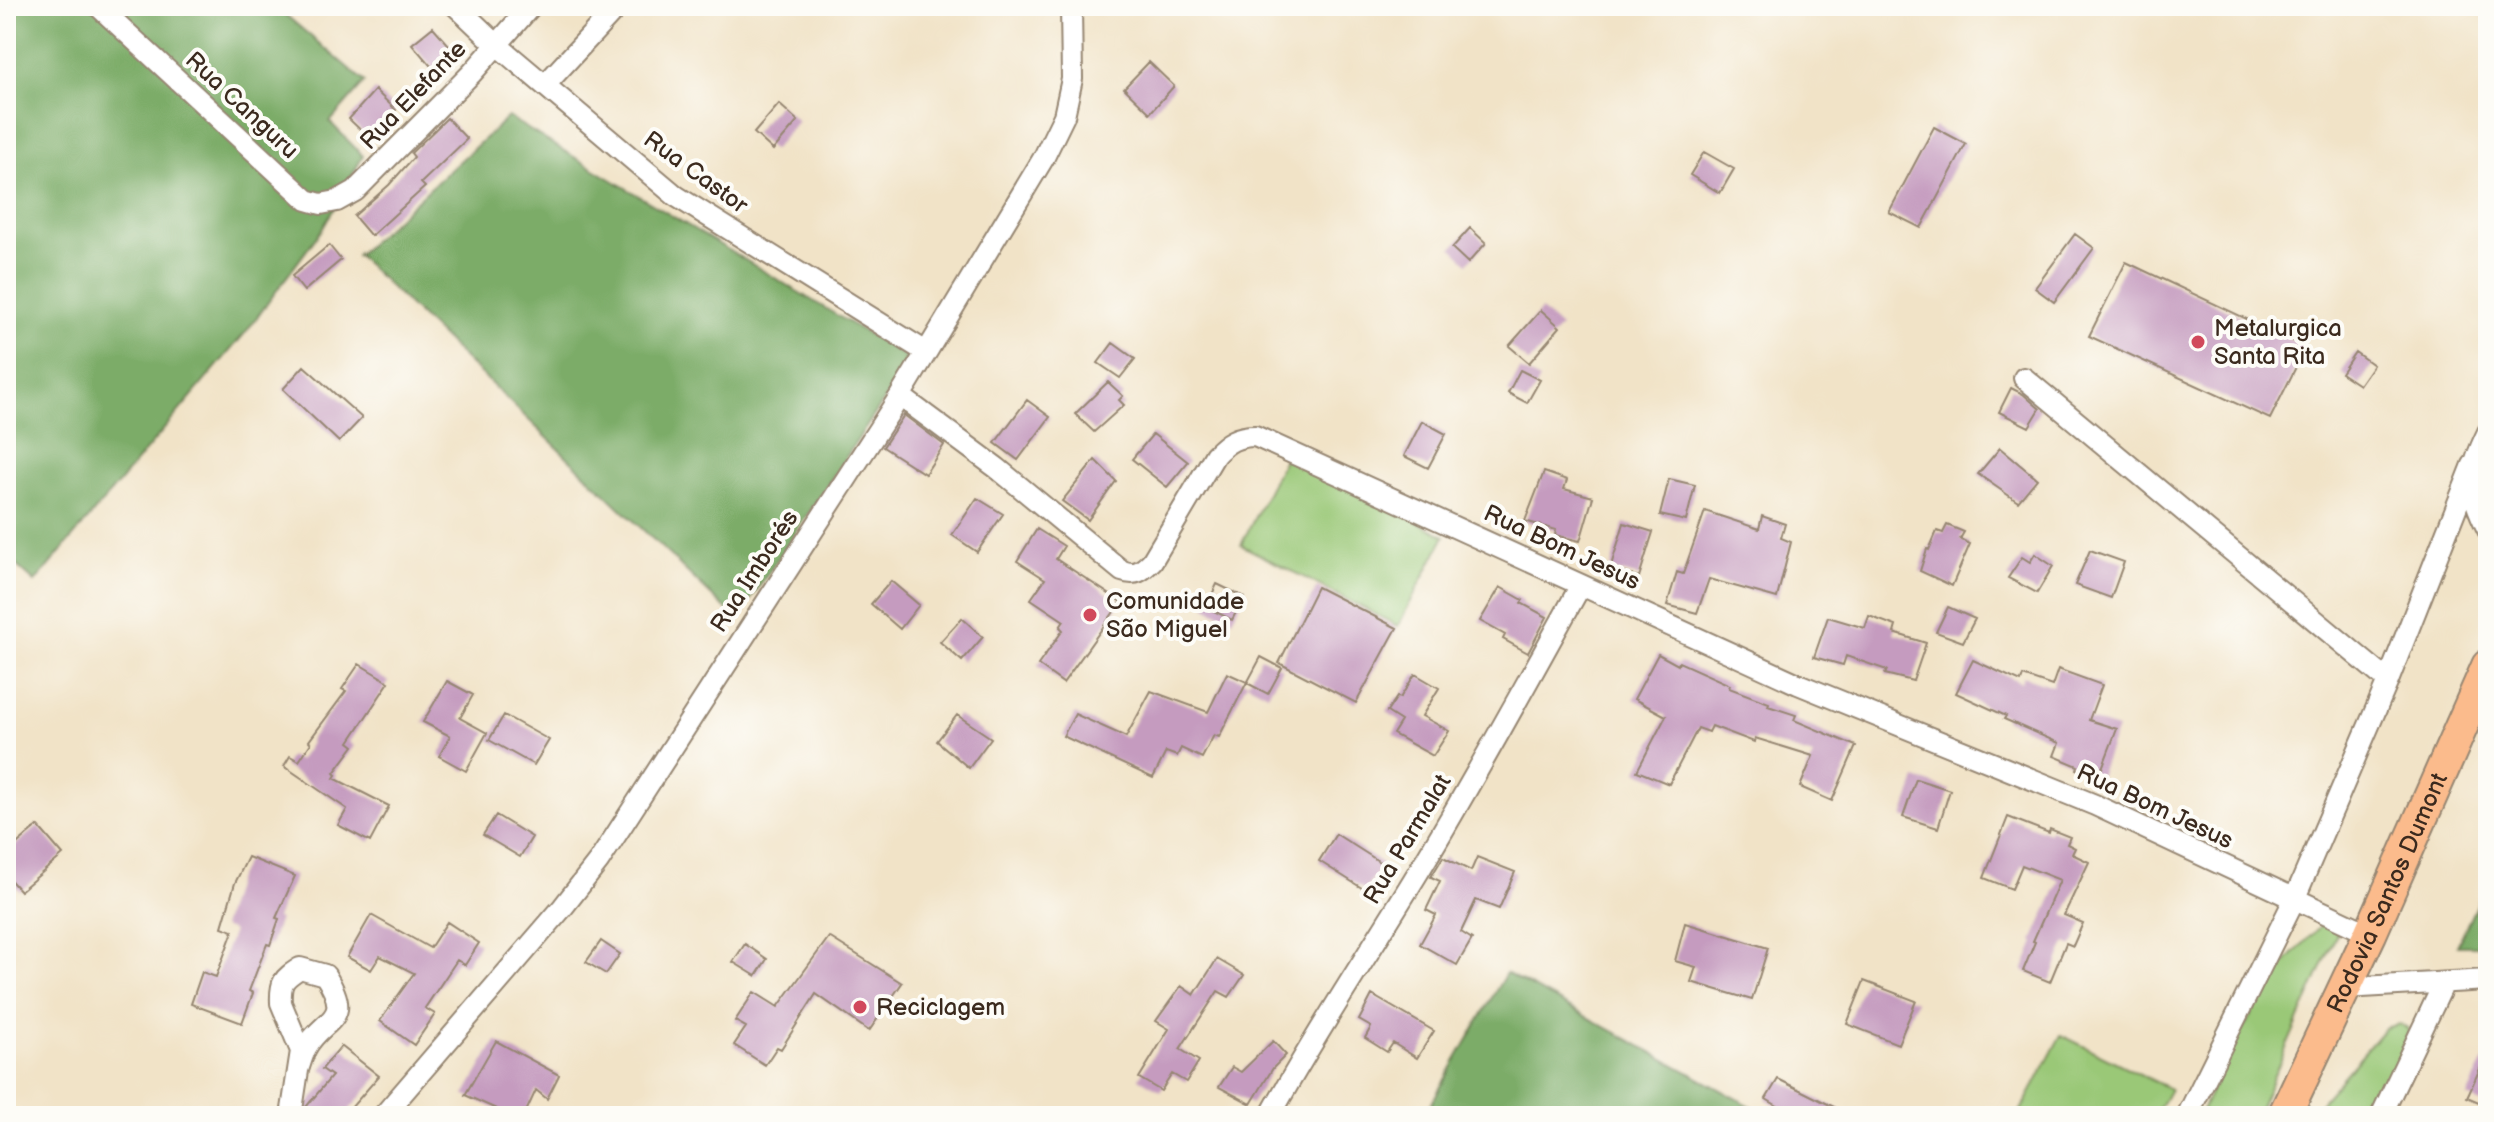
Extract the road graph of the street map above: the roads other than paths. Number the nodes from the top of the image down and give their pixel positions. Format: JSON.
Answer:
{"nodes":[{"id":1,"x":98,"y":6,"type":"edge"},
{"id":2,"x":456,"y":6,"type":"edge"},
{"id":3,"x":531,"y":6,"type":"edge"},
{"id":4,"x":618,"y":6,"type":"edge"},
{"id":5,"x":1071,"y":6,"type":"edge"},
{"id":6,"x":497,"y":45,"type":"junction"},
{"id":7,"x":545,"y":85,"type":"junction"},
{"id":8,"x":321,"y":204,"type":"joint"},
{"id":9,"x":926,"y":352,"type":"junction"},
{"id":10,"x":2024,"y":378,"type":"dead end"},
{"id":11,"x":900,"y":396,"type":"junction"},
{"id":12,"x":2488,"y":432,"type":"edge"},
{"id":13,"x":2473,"y":465,"type":"junction"},
{"id":14,"x":2488,"y":530,"type":"edge"},
{"id":15,"x":1581,"y":585,"type":"junction"},
{"id":16,"x":2488,"y":666,"type":"edge"},
{"id":17,"x":2388,"y":681,"type":"junction"},
{"id":18,"x":2294,"y":900,"type":"junction"},
{"id":19,"x":2370,"y":934,"type":"junction"},
{"id":20,"x":2488,"y":980,"type":"edge"},
{"id":21,"x":2444,"y":983,"type":"junction"},
{"id":22,"x":2344,"y":988,"type":"junction"},
{"id":23,"x":299,"y":1067,"type":"dead end"},
{"id":24,"x":291,"y":1116,"type":"edge"},
{"id":25,"x":383,"y":1116,"type":"edge"},
{"id":26,"x":1270,"y":1116,"type":"edge"},
{"id":27,"x":2187,"y":1116,"type":"edge"},
{"id":28,"x":2284,"y":1116,"type":"edge"},
{"id":29,"x":2381,"y":1116,"type":"edge"}],
"edges":[{"from":1,"to":8,"type":"street","name":"Rua Canguru"},
{"from":2,"to":6,"type":"street","name":"Rua Castor"},
{"from":3,"to":6,"type":"street","name":"Rua Elefante"},
{"from":4,"to":7,"type":"street"},
{"from":5,"to":9,"type":"street","name":"Rua Imborés"},
{"from":6,"to":7,"type":"street","name":"Rua Castor"},
{"from":6,"to":8,"type":"street","name":"Rua Elefante"},
{"from":7,"to":9,"type":"street","name":"Rua Castor"},
{"from":9,"to":11,"type":"street","name":"Rua Imborés"},
{"from":10,"to":17,"type":"street"},
{"from":11,"to":15,"type":"street","name":"Rua Bom Jesus"},
{"from":11,"to":25,"type":"street","name":"Rua Imborés"},
{"from":12,"to":13,"type":"street"},
{"from":13,"to":14,"type":"street"},
{"from":13,"to":17,"type":"street"},
{"from":15,"to":18,"type":"street","name":"Rua Bom Jesus"},
{"from":15,"to":26,"type":"street","name":"Rua Parmalat"},
{"from":16,"to":19,"type":"highway","name":"Rodovia Santos Dumont"},
{"from":17,"to":18,"type":"street"},
{"from":18,"to":19,"type":"street","name":"Rua Bom Jesus"},
{"from":18,"to":27,"type":"street"},
{"from":19,"to":22,"type":"highway","name":"Rodovia Santos Dumont"},
{"from":20,"to":21,"type":"street"},
{"from":21,"to":22,"type":"street"},
{"from":21,"to":29,"type":"street"},
{"from":22,"to":28,"type":"highway","name":"Rodovia Santos Dumont"},
{"from":23,"to":24,"type":"street"}]}
